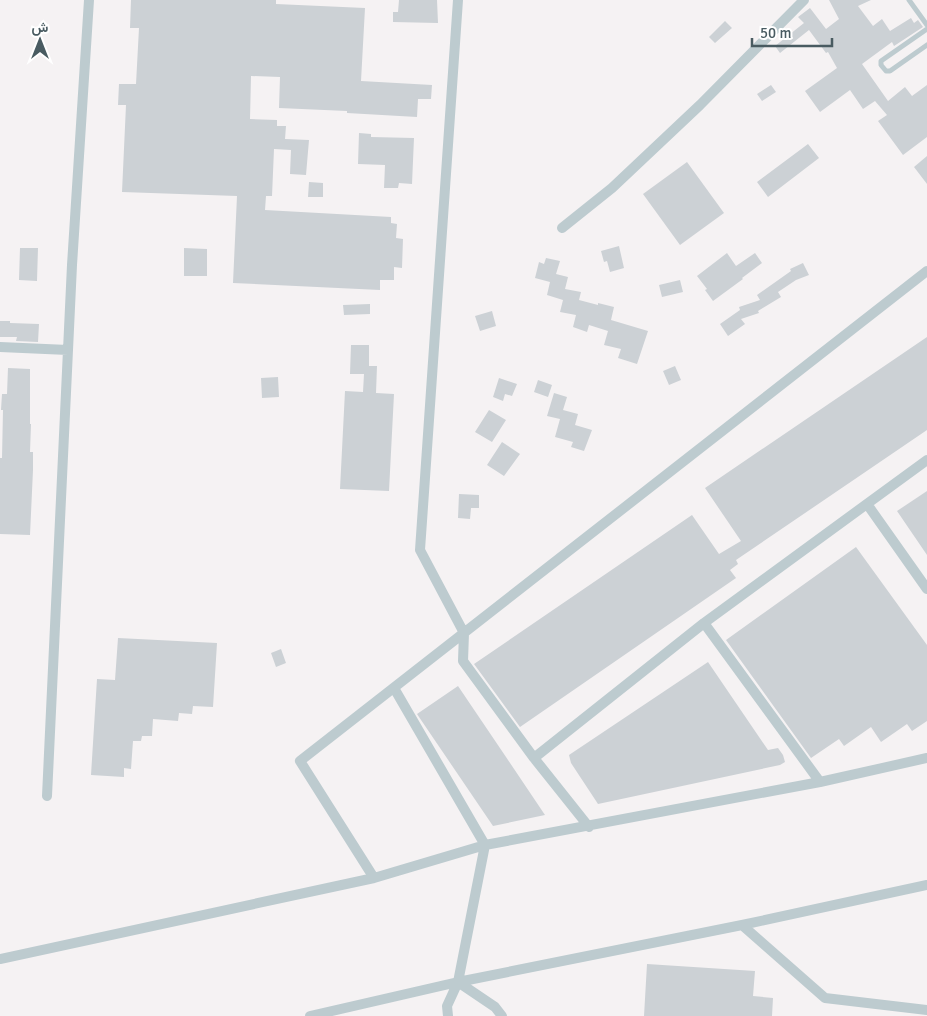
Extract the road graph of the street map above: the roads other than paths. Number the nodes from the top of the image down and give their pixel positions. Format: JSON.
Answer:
{"nodes":[{"id":1,"x":89,"y":0,"type":"edge"},
{"id":2,"x":458,"y":0,"type":"edge"},
{"id":3,"x":804,"y":0,"type":"edge"},
{"id":4,"x":909,"y":0,"type":"edge"},
{"id":5,"x":927,"y":27,"type":"edge"},
{"id":6,"x":927,"y":45,"type":"edge"},
{"id":7,"x":562,"y":228,"type":"dead end"},
{"id":8,"x":927,"y":272,"type":"edge"},
{"id":9,"x":0,"y":347,"type":"edge"},
{"id":10,"x":68,"y":350,"type":"junction"},
{"id":11,"x":927,"y":460,"type":"edge"},
{"id":12,"x":867,"y":504,"type":"junction"},
{"id":13,"x":927,"y":588,"type":"edge"},
{"id":14,"x":704,"y":623,"type":"junction"},
{"id":15,"x":464,"y":633,"type":"junction"},
{"id":16,"x":394,"y":688,"type":"junction"},
{"id":17,"x":534,"y":758,"type":"junction"},
{"id":18,"x":927,"y":758,"type":"edge"},
{"id":19,"x":820,"y":782,"type":"junction"},
{"id":20,"x":47,"y":796,"type":"dead end"},
{"id":21,"x":589,"y":827,"type":"junction"},
{"id":22,"x":485,"y":845,"type":"junction"},
{"id":23,"x":374,"y":878,"type":"junction"},
{"id":24,"x":927,"y":885,"type":"edge"},
{"id":25,"x":742,"y":925,"type":"junction"},
{"id":26,"x":0,"y":959,"type":"edge"},
{"id":27,"x":458,"y":982,"type":"junction"},
{"id":28,"x":927,"y":1010,"type":"edge"},
{"id":29,"x":911,"y":1012,"type":"edge"},
{"id":30,"x":310,"y":1016,"type":"edge"},
{"id":31,"x":448,"y":1016,"type":"edge"},
{"id":32,"x":502,"y":1016,"type":"edge"}],
"edges":[{"from":1,"to":10,"type":"street"},
{"from":2,"to":15,"type":"street"},
{"from":3,"to":7,"type":"street"},
{"from":4,"to":5,"type":"lane"},
{"from":5,"to":6,"type":"lane"},
{"from":8,"to":15,"type":"street"},
{"from":9,"to":10,"type":"street"},
{"from":10,"to":20,"type":"street"},
{"from":11,"to":12,"type":"street"},
{"from":12,"to":13,"type":"street"},
{"from":12,"to":14,"type":"street"},
{"from":14,"to":17,"type":"street"},
{"from":14,"to":19,"type":"street"},
{"from":15,"to":16,"type":"street"},
{"from":15,"to":17,"type":"street"},
{"from":16,"to":22,"type":"street"},
{"from":16,"to":23,"type":"street"},
{"from":17,"to":21,"type":"street"},
{"from":18,"to":19,"type":"street"},
{"from":19,"to":21,"type":"street"},
{"from":21,"to":22,"type":"street"},
{"from":22,"to":23,"type":"street"},
{"from":22,"to":27,"type":"street"},
{"from":23,"to":26,"type":"street"},
{"from":24,"to":25,"type":"street"},
{"from":25,"to":27,"type":"street"},
{"from":25,"to":29,"type":"street"},
{"from":27,"to":30,"type":"street"},
{"from":27,"to":31,"type":"street"},
{"from":27,"to":32,"type":"street"},
{"from":28,"to":29,"type":"street"}]}
